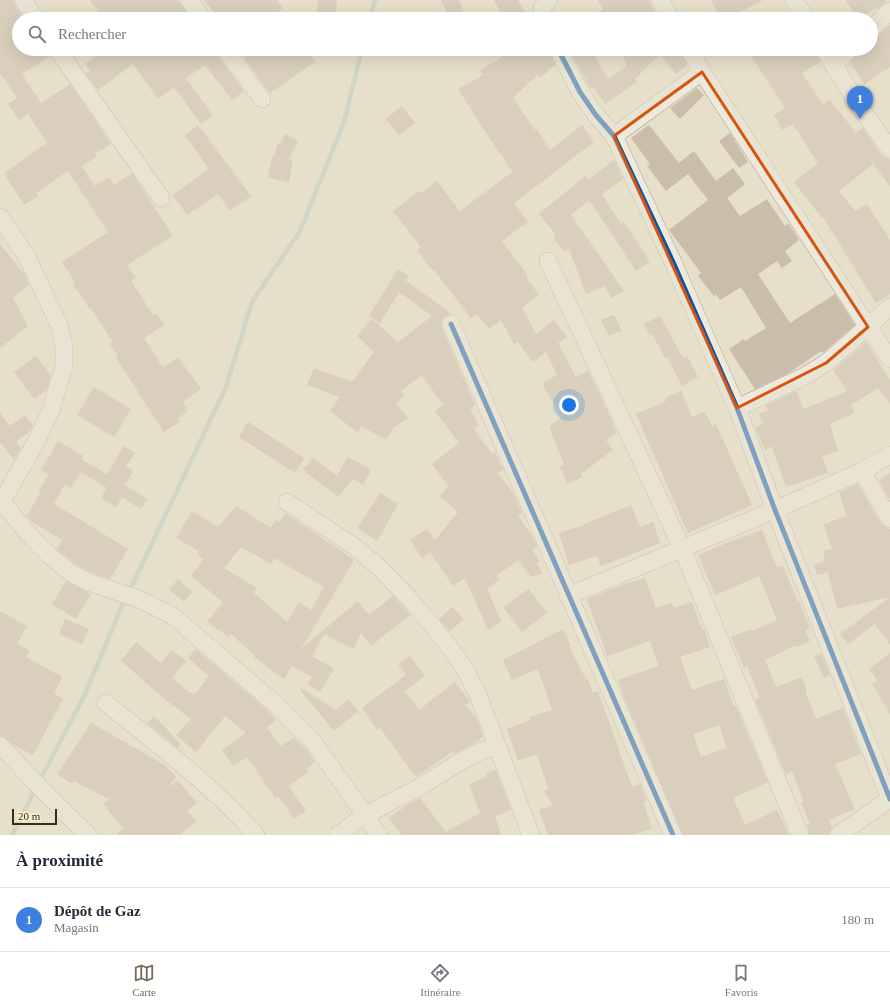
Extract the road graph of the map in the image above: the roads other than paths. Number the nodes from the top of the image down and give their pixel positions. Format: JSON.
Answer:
{"nodes":[{"id":1,"x":23,"y":0,"type":"edge"},
{"id":2,"x":189,"y":0,"type":"edge"},
{"id":3,"x":549,"y":0,"type":"edge"},
{"id":4,"x":660,"y":0,"type":"edge"},
{"id":5,"x":794,"y":0,"type":"edge"},
{"id":6,"x":890,"y":11,"type":"edge"},
{"id":7,"x":31,"y":12,"type":"edge"},
{"id":8,"x":198,"y":12,"type":"edge"},
{"id":9,"x":542,"y":12,"type":"edge"},
{"id":10,"x":667,"y":12,"type":"edge"},
{"id":11,"x":802,"y":12,"type":"edge"},
{"id":12,"x":878,"y":23,"type":"edge"},
{"id":13,"x":62,"y":56,"type":"edge"},
{"id":14,"x":230,"y":56,"type":"edge"},
{"id":15,"x":562,"y":56,"type":"edge"},
{"id":16,"x":692,"y":56,"type":"edge"},
{"id":17,"x":828,"y":56,"type":"edge"},
{"id":18,"x":843,"y":56,"type":"edge"},
{"id":19,"x":834,"y":65,"type":"junction"},
{"id":20,"x":702,"y":72,"type":"junction"},
{"id":21,"x":262,"y":99,"type":"dead end"},
{"id":22,"x":614,"y":136,"type":"junction"},
{"id":23,"x":890,"y":149,"type":"edge"},
{"id":24,"x":161,"y":198,"type":"dead end"},
{"id":25,"x":0,"y":217,"type":"edge"},
{"id":26,"x":548,"y":261,"type":"dead end"},
{"id":27,"x":890,"y":307,"type":"edge"},
{"id":28,"x":451,"y":324,"type":"dead end"},
{"id":29,"x":868,"y":327,"type":"junction"},
{"id":30,"x":890,"y":359,"type":"edge"},
{"id":31,"x":737,"y":408,"type":"junction"},
{"id":32,"x":890,"y":455,"type":"edge"},
{"id":33,"x":862,"y":470,"type":"junction"},
{"id":34,"x":0,"y":502,"type":"edge"},
{"id":35,"x":287,"y":502,"type":"dead end"},
{"id":36,"x":775,"y":510,"type":"junction"},
{"id":37,"x":890,"y":519,"type":"edge"},
{"id":38,"x":682,"y":548,"type":"junction"},
{"id":39,"x":568,"y":596,"type":"junction"},
{"id":40,"x":106,"y":703,"type":"dead end"},
{"id":41,"x":0,"y":745,"type":"edge"},
{"id":42,"x":497,"y":746,"type":"junction"},
{"id":43,"x":890,"y":799,"type":"edge"},
{"id":44,"x":365,"y":815,"type":"junction"},
{"id":45,"x":88,"y":835,"type":"edge"},
{"id":46,"x":256,"y":835,"type":"edge"},
{"id":47,"x":338,"y":835,"type":"edge"},
{"id":48,"x":379,"y":835,"type":"edge"},
{"id":49,"x":532,"y":835,"type":"edge"},
{"id":50,"x":673,"y":835,"type":"edge"},
{"id":51,"x":800,"y":835,"type":"edge"},
{"id":52,"x":838,"y":835,"type":"edge"}],
"edges":[{"from":1,"to":7,"type":"street"},
{"from":2,"to":8,"type":"street"},
{"from":3,"to":9,"type":"street"},
{"from":4,"to":10,"type":"street"},
{"from":5,"to":11,"type":"street"},
{"from":6,"to":12,"type":"street"},
{"from":13,"to":24,"type":"street"},
{"from":14,"to":21,"type":"street"},
{"from":15,"to":22,"type":"street"},
{"from":16,"to":20,"type":"street"},
{"from":17,"to":19,"type":"street"},
{"from":18,"to":19,"type":"street"},
{"from":19,"to":23,"type":"street"},
{"from":20,"to":22,"type":"street"},
{"from":20,"to":29,"type":"street"},
{"from":22,"to":31,"type":"street"},
{"from":25,"to":34,"type":"street"},
{"from":26,"to":38,"type":"street"},
{"from":27,"to":29,"type":"street"},
{"from":28,"to":39,"type":"street"},
{"from":29,"to":30,"type":"street"},
{"from":29,"to":31,"type":"street"},
{"from":31,"to":36,"type":"street"},
{"from":32,"to":33,"type":"street"},
{"from":33,"to":36,"type":"street"},
{"from":33,"to":37,"type":"street"},
{"from":34,"to":44,"type":"street"},
{"from":35,"to":42,"type":"street"},
{"from":36,"to":38,"type":"street"},
{"from":36,"to":43,"type":"street"},
{"from":38,"to":39,"type":"street"},
{"from":38,"to":51,"type":"street"},
{"from":39,"to":50,"type":"street"},
{"from":40,"to":46,"type":"street"},
{"from":41,"to":45,"type":"street"},
{"from":42,"to":44,"type":"street"},
{"from":42,"to":49,"type":"street"},
{"from":43,"to":52,"type":"street"},
{"from":44,"to":47,"type":"street"},
{"from":44,"to":48,"type":"street"}]}
